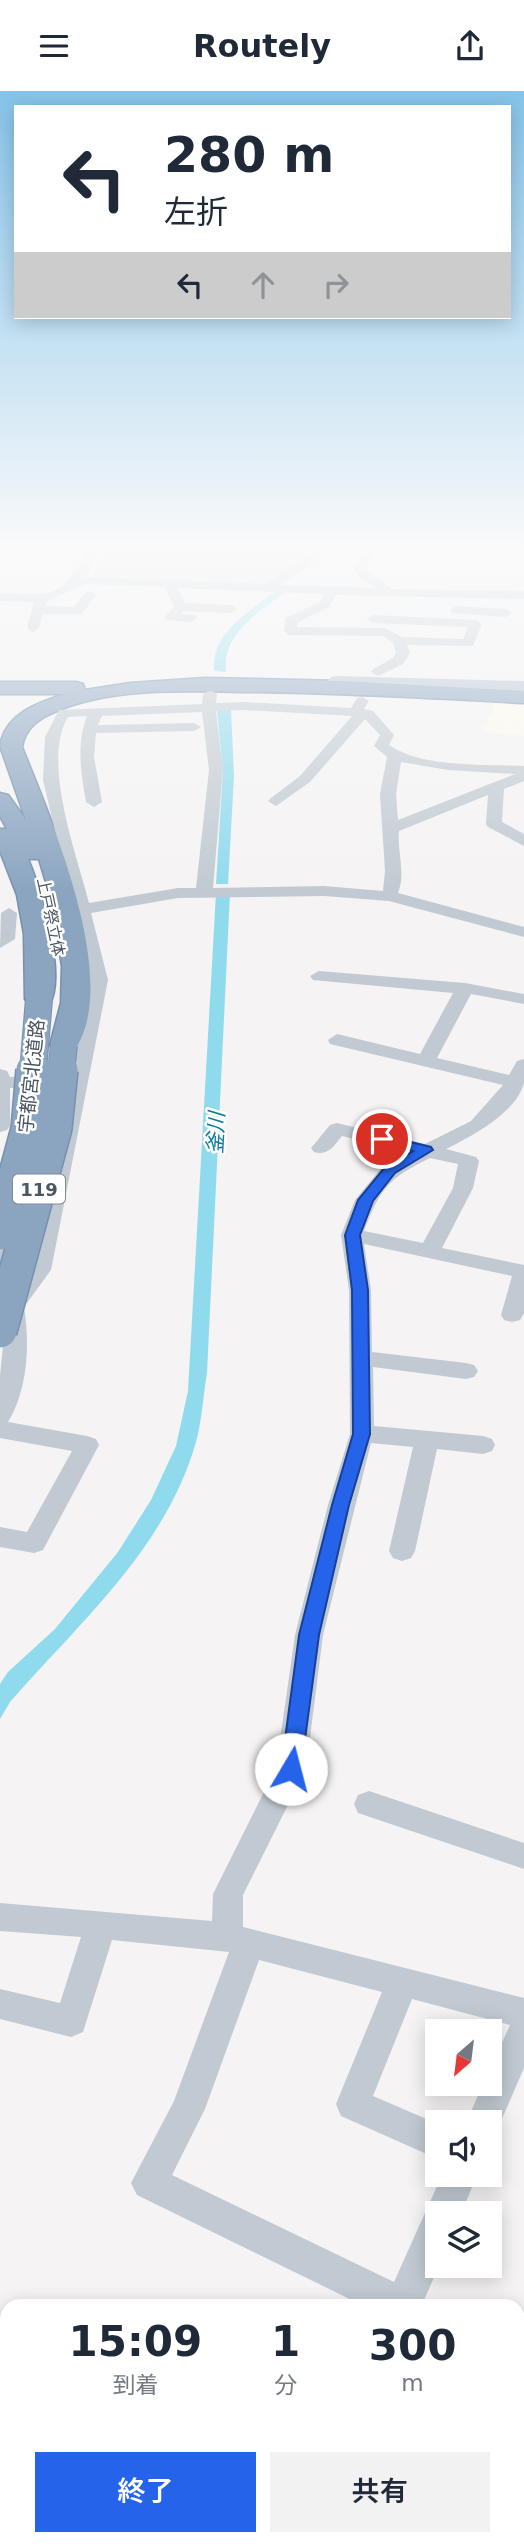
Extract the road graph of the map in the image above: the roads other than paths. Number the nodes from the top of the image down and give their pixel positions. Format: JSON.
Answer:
{"nodes":[{"id":1,"x":395,"y":663,"type":"edge"},
{"id":2,"x":378,"y":672,"type":"dead end"},
{"id":3,"x":0,"y":680,"type":"edge"},
{"id":4,"x":524,"y":683,"type":"edge"},
{"id":5,"x":207,"y":684,"type":"junction"},
{"id":6,"x":341,"y":684,"type":"junction"},
{"id":7,"x":0,"y":688,"type":"edge"},
{"id":8,"x":524,"y":694,"type":"edge"},
{"id":9,"x":207,"y":708,"type":"junction"},
{"id":10,"x":360,"y":708,"type":"junction"},
{"id":11,"x":96,"y":712,"type":"junction"},
{"id":12,"x":194,"y":727,"type":"dead end"},
{"id":13,"x":89,"y":729,"type":"junction"},
{"id":14,"x":395,"y":755,"type":"junction"},
{"id":15,"x":0,"y":757,"type":"edge"},
{"id":16,"x":524,"y":770,"type":"edge"},
{"id":17,"x":524,"y":776,"type":"edge"},
{"id":18,"x":496,"y":788,"type":"junction"},
{"id":19,"x":29,"y":795,"type":"junction"},
{"id":20,"x":0,"y":800,"type":"edge"},
{"id":21,"x":275,"y":801,"type":"dead end"},
{"id":22,"x":94,"y":802,"type":"dead end"},
{"id":23,"x":0,"y":828,"type":"edge"},
{"id":24,"x":391,"y":828,"type":"junction"},
{"id":25,"x":524,"y":841,"type":"edge"},
{"id":26,"x":24,"y":868,"type":"edge"},
{"id":27,"x":207,"y":891,"type":"junction"},
{"id":28,"x":389,"y":897,"type":"junction"},
{"id":29,"x":83,"y":909,"type":"junction"},
{"id":30,"x":9,"y":913,"type":"dead end"},
{"id":31,"x":524,"y":932,"type":"edge"},
{"id":32,"x":0,"y":943,"type":"edge"},
{"id":33,"x":319,"y":976,"type":"dead end"},
{"id":34,"x":465,"y":988,"type":"junction"},
{"id":35,"x":524,"y":999,"type":"edge"},
{"id":36,"x":337,"y":1040,"type":"dead end"},
{"id":37,"x":64,"y":1045,"type":"joint"},
{"id":38,"x":426,"y":1061,"type":"junction"},
{"id":39,"x":519,"y":1074,"type":"edge"},
{"id":40,"x":79,"y":1079,"type":"junction"},
{"id":41,"x":1,"y":1080,"type":"edge"},
{"id":42,"x":0,"y":1126,"type":"edge"},
{"id":43,"x":321,"y":1147,"type":"dead end"},
{"id":44,"x":426,"y":1150,"type":"junction"},
{"id":45,"x":0,"y":1233,"type":"edge"},
{"id":46,"x":352,"y":1235,"type":"junction"},
{"id":47,"x":429,"y":1252,"type":"junction"},
{"id":48,"x":0,"y":1253,"type":"edge"},
{"id":49,"x":524,"y":1273,"type":"edge"},
{"id":50,"x":512,"y":1315,"type":"dead end"},
{"id":51,"x":7,"y":1317,"type":"edge"},
{"id":52,"x":361,"y":1358,"type":"junction"},
{"id":53,"x":466,"y":1371,"type":"dead end"},
{"id":54,"x":0,"y":1416,"type":"edge"},
{"id":55,"x":0,"y":1429,"type":"edge"},
{"id":56,"x":362,"y":1434,"type":"junction"},
{"id":57,"x":427,"y":1440,"type":"junction"},
{"id":58,"x":483,"y":1445,"type":"dead end"},
{"id":59,"x":0,"y":1537,"type":"edge"},
{"id":60,"x":402,"y":1551,"type":"dead end"},
{"id":61,"x":369,"y":1804,"type":"dead end"},
{"id":62,"x":524,"y":1856,"type":"edge"},
{"id":63,"x":0,"y":1917,"type":"edge"},
{"id":64,"x":101,"y":1924,"type":"junction"},
{"id":65,"x":238,"y":1940,"type":"junction"},
{"id":66,"x":403,"y":1982,"type":"junction"},
{"id":67,"x":0,"y":2004,"type":"edge"},
{"id":68,"x":524,"y":2013,"type":"edge"},
{"id":69,"x":524,"y":2030,"type":"edge"},
{"id":70,"x":489,"y":2110,"type":"edge"},
{"id":71,"x":425,"y":2135,"type":"edge"},
{"id":72,"x":425,"y":2255,"type":"edge"},
{"id":73,"x":388,"y":2299,"type":"edge"},
{"id":74,"x":405,"y":2299,"type":"edge"}],
"edges":[{"from":1,"to":2,"type":"street"},
{"from":3,"to":5,"type":"highway","number":"119"},
{"from":4,"to":6,"type":"highway","number":"119"},
{"from":5,"to":6,"type":"highway","number":"119"},
{"from":5,"to":7,"type":"highway","number":"119"},
{"from":5,"to":9,"type":"street"},
{"from":5,"to":19,"type":"highway","number":"119"},
{"from":6,"to":8,"type":"highway","number":"119"},
{"from":9,"to":10,"type":"street"},
{"from":9,"to":11,"type":"street"},
{"from":9,"to":27,"type":"street"},
{"from":10,"to":14,"type":"street"},
{"from":10,"to":21,"type":"street"},
{"from":11,"to":13,"type":"street"},
{"from":11,"to":29,"type":"street"},
{"from":12,"to":13,"type":"street"},
{"from":13,"to":22,"type":"street"},
{"from":14,"to":16,"type":"street"},
{"from":14,"to":24,"type":"street"},
{"from":15,"to":19,"type":"highway","number":"119"},
{"from":17,"to":18,"type":"street"},
{"from":18,"to":24,"type":"street"},
{"from":18,"to":25,"type":"street"},
{"from":19,"to":26,"type":"highway","number":"119"},
{"from":20,"to":26,"type":"highway","name":"上戸祭立体","number":"119"},
{"from":23,"to":26,"type":"highway","name":"上戸祭立体","number":"119"},
{"from":24,"to":28,"type":"street"},
{"from":26,"to":37,"type":"highway","name":"上戸祭立体","number":"119"},
{"from":26,"to":45,"type":"highway","name":"宇都宮北道路","number":"119","bridge":true},
{"from":27,"to":28,"type":"street"},
{"from":27,"to":29,"type":"street"},
{"from":28,"to":31,"type":"street"},
{"from":29,"to":40,"type":"street"},
{"from":30,"to":32,"type":"street"},
{"from":33,"to":34,"type":"street"},
{"from":34,"to":35,"type":"street"},
{"from":34,"to":38,"type":"street"},
{"from":36,"to":38,"type":"street"},
{"from":37,"to":51,"type":"highway","name":"宇都宮北道路","number":"119","bridge":true},
{"from":38,"to":39,"type":"street"},
{"from":39,"to":44,"type":"street"},
{"from":40,"to":41,"type":"street"},
{"from":40,"to":51,"type":"street"},
{"from":41,"to":42,"type":"street"},
{"from":43,"to":44,"type":"street"},
{"from":44,"to":46,"type":"street"},
{"from":44,"to":47,"type":"street"},
{"from":46,"to":47,"type":"street"},
{"from":46,"to":52,"type":"street"},
{"from":47,"to":49,"type":"street"},
{"from":48,"to":51,"type":"street"},
{"from":49,"to":50,"type":"street"},
{"from":51,"to":54,"type":"street"},
{"from":52,"to":53,"type":"street"},
{"from":52,"to":56,"type":"street"},
{"from":55,"to":59,"type":"street"},
{"from":56,"to":57,"type":"street"},
{"from":56,"to":65,"type":"street"},
{"from":57,"to":58,"type":"street"},
{"from":57,"to":60,"type":"street"},
{"from":61,"to":62,"type":"street"},
{"from":63,"to":64,"type":"street"},
{"from":64,"to":65,"type":"street"},
{"from":64,"to":67,"type":"street"},
{"from":65,"to":66,"type":"street"},
{"from":65,"to":73,"type":"street"},
{"from":66,"to":68,"type":"street"},
{"from":66,"to":71,"type":"street"},
{"from":69,"to":70,"type":"street"},
{"from":72,"to":74,"type":"street"}]}
